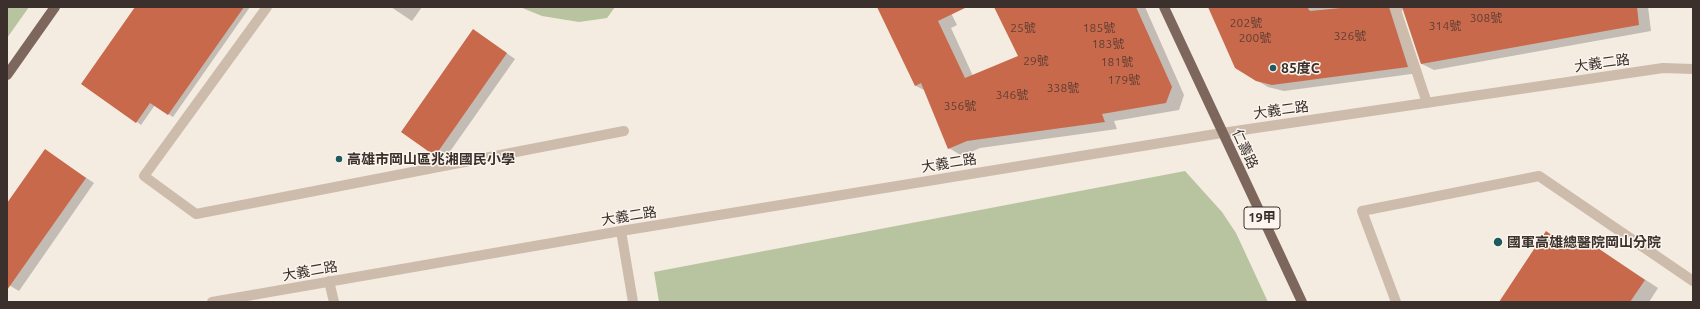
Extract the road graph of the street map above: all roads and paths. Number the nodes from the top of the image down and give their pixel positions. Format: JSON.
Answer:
{"nodes":[{"id":1,"x":55,"y":7,"type":"edge"},
{"id":2,"x":267,"y":7,"type":"edge"},
{"id":3,"x":1164,"y":7,"type":"edge"},
{"id":4,"x":1395,"y":7,"type":"edge"},
{"id":5,"x":1693,"y":68,"type":"edge"},
{"id":6,"x":7,"y":75,"type":"edge"},
{"id":7,"x":1427,"y":103,"type":"junction"},
{"id":8,"x":624,"y":131,"type":"dead end"},
{"id":9,"x":1222,"y":133,"type":"junction"},
{"id":10,"x":621,"y":231,"type":"junction"},
{"id":11,"x":329,"y":281,"type":"junction"},
{"id":12,"x":1693,"y":281,"type":"edge"},
{"id":13,"x":212,"y":302,"type":"edge"},
{"id":14,"x":334,"y":302,"type":"edge"},
{"id":15,"x":632,"y":302,"type":"edge"},
{"id":16,"x":1302,"y":302,"type":"edge"},
{"id":17,"x":1396,"y":302,"type":"edge"}],
"edges":[{"from":1,"to":6,"type":"main road"},
{"from":2,"to":8,"type":"street"},
{"from":3,"to":9,"type":"main road","name":"仁壽路","number":"19甲"},
{"from":4,"to":7,"type":"street"},
{"from":5,"to":7,"type":"street","name":"大義二路"},
{"from":7,"to":9,"type":"street","name":"大義二路"},
{"from":9,"to":10,"type":"street","name":"大義二路"},
{"from":9,"to":16,"type":"main road","name":"仁壽路","number":"19甲"},
{"from":10,"to":11,"type":"street","name":"大義二路"},
{"from":10,"to":15,"type":"street"},
{"from":11,"to":13,"type":"street","name":"大義二路"},
{"from":11,"to":14,"type":"street"},
{"from":12,"to":17,"type":"street"}]}
